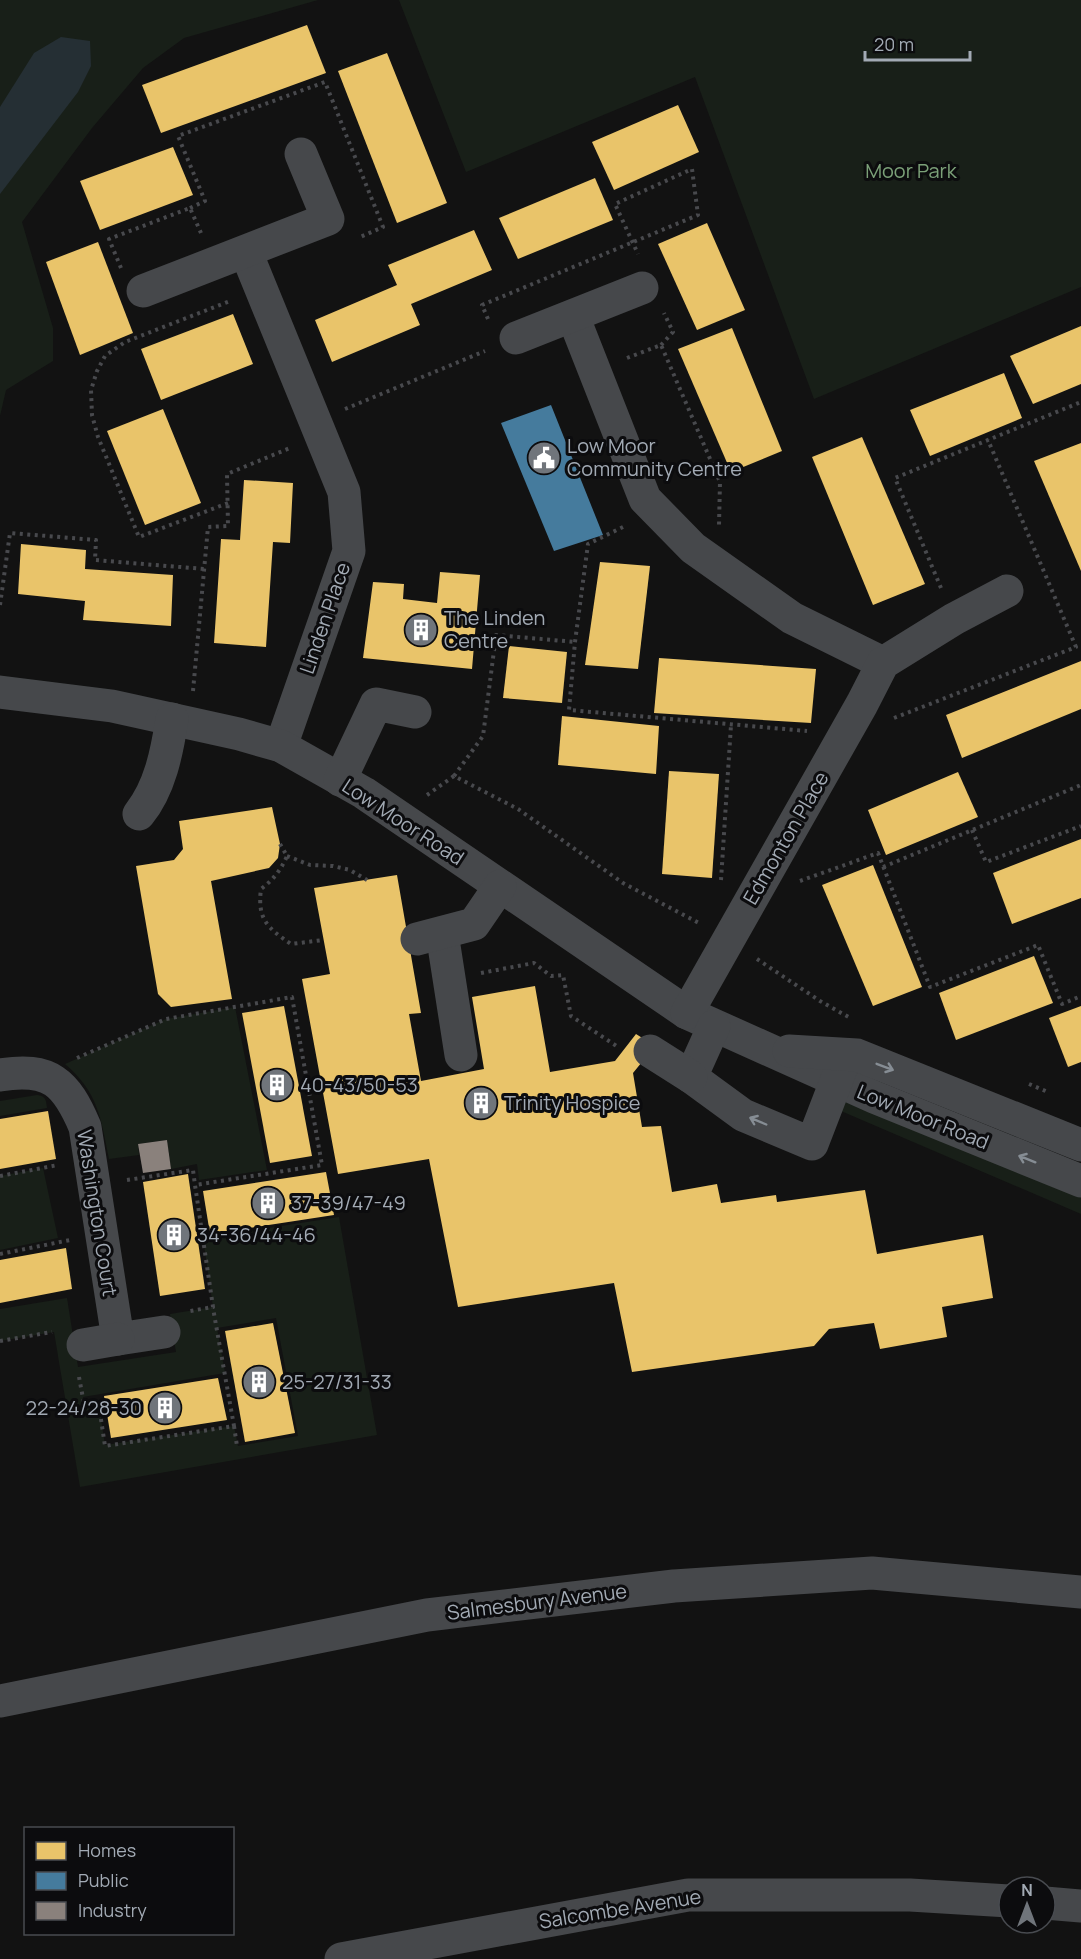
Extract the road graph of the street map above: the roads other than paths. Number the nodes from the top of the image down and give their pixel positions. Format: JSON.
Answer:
{"nodes":[{"id":1,"x":301,"y":154,"type":"dead end"},
{"id":2,"x":246,"y":252,"type":"junction"},
{"id":3,"x":642,"y":288,"type":"dead end"},
{"id":4,"x":143,"y":291,"type":"dead end"},
{"id":5,"x":573,"y":316,"type":"junction"},
{"id":6,"x":507,"y":341,"type":"road end"},
{"id":7,"x":1007,"y":591,"type":"dead end"},
{"id":8,"x":883,"y":663,"type":"junction"},
{"id":9,"x":0,"y":692,"type":"edge"},
{"id":10,"x":415,"y":712,"type":"dead end"},
{"id":11,"x":181,"y":721,"type":"junction"},
{"id":12,"x":281,"y":747,"type":"junction"},
{"id":13,"x":340,"y":780,"type":"junction"},
{"id":14,"x":140,"y":814,"type":"dead end"},
{"id":15,"x":500,"y":886,"type":"junction"},
{"id":16,"x":700,"y":1020,"type":"junction"},
{"id":17,"x":637,"y":1051,"type":"road end"},
{"id":18,"x":461,"y":1055,"type":"dead end"},
{"id":19,"x":841,"y":1068,"type":"junction"},
{"id":20,"x":0,"y":1075,"type":"edge"},
{"id":21,"x":691,"y":1077,"type":"junction"},
{"id":22,"x":1081,"y":1145,"type":"edge"},
{"id":23,"x":1081,"y":1181,"type":"edge"},
{"id":24,"x":172,"y":1322,"type":"road end"},
{"id":25,"x":118,"y":1339,"type":"junction"},
{"id":26,"x":80,"y":1356,"type":"road end"},
{"id":27,"x":1081,"y":1592,"type":"edge"},
{"id":28,"x":0,"y":1701,"type":"edge"},
{"id":29,"x":997,"y":1900,"type":"edge"},
{"id":30,"x":1057,"y":1904,"type":"edge"},
{"id":31,"x":1081,"y":1905,"type":"edge"},
{"id":32,"x":341,"y":1959,"type":"edge"}],
"edges":[{"from":1,"to":2,"type":"street"},
{"from":2,"to":4,"type":"street"},
{"from":2,"to":12,"type":"street","name":"Linden Place"},
{"from":3,"to":5,"type":"street"},
{"from":5,"to":6,"type":"street"},
{"from":5,"to":8,"type":"street"},
{"from":7,"to":8,"type":"street"},
{"from":8,"to":16,"type":"street","name":"Edmonton Place"},
{"from":9,"to":11,"type":"street","name":"Low Moor Road"},
{"from":10,"to":13,"type":"street"},
{"from":11,"to":12,"type":"street","name":"Low Moor Road"},
{"from":11,"to":14,"type":"street"},
{"from":12,"to":13,"type":"street","name":"Low Moor Road"},
{"from":13,"to":15,"type":"street","name":"Low Moor Road"},
{"from":15,"to":16,"type":"street","name":"Low Moor Road"},
{"from":15,"to":18,"type":"street"},
{"from":16,"to":19,"type":"street","name":"Low Moor Road"},
{"from":16,"to":21,"type":"street","name":"Edmonton Place"},
{"from":17,"to":21,"type":"street"},
{"from":19,"to":21,"type":"street","one_way":true},
{"from":19,"to":22,"type":"street","name":"Low Moor Road","one_way":true},
{"from":23,"to":19,"type":"street","name":"Low Moor Road","one_way":true},
{"from":20,"to":25,"type":"street","name":"Washington Court"},
{"from":24,"to":25,"type":"street"},
{"from":25,"to":26,"type":"street"},
{"from":27,"to":28,"type":"street","name":"Salmesbury Avenue"},
{"from":29,"to":32,"type":"street","name":"Salcombe Avenue"},
{"from":30,"to":31,"type":"street"}]}
